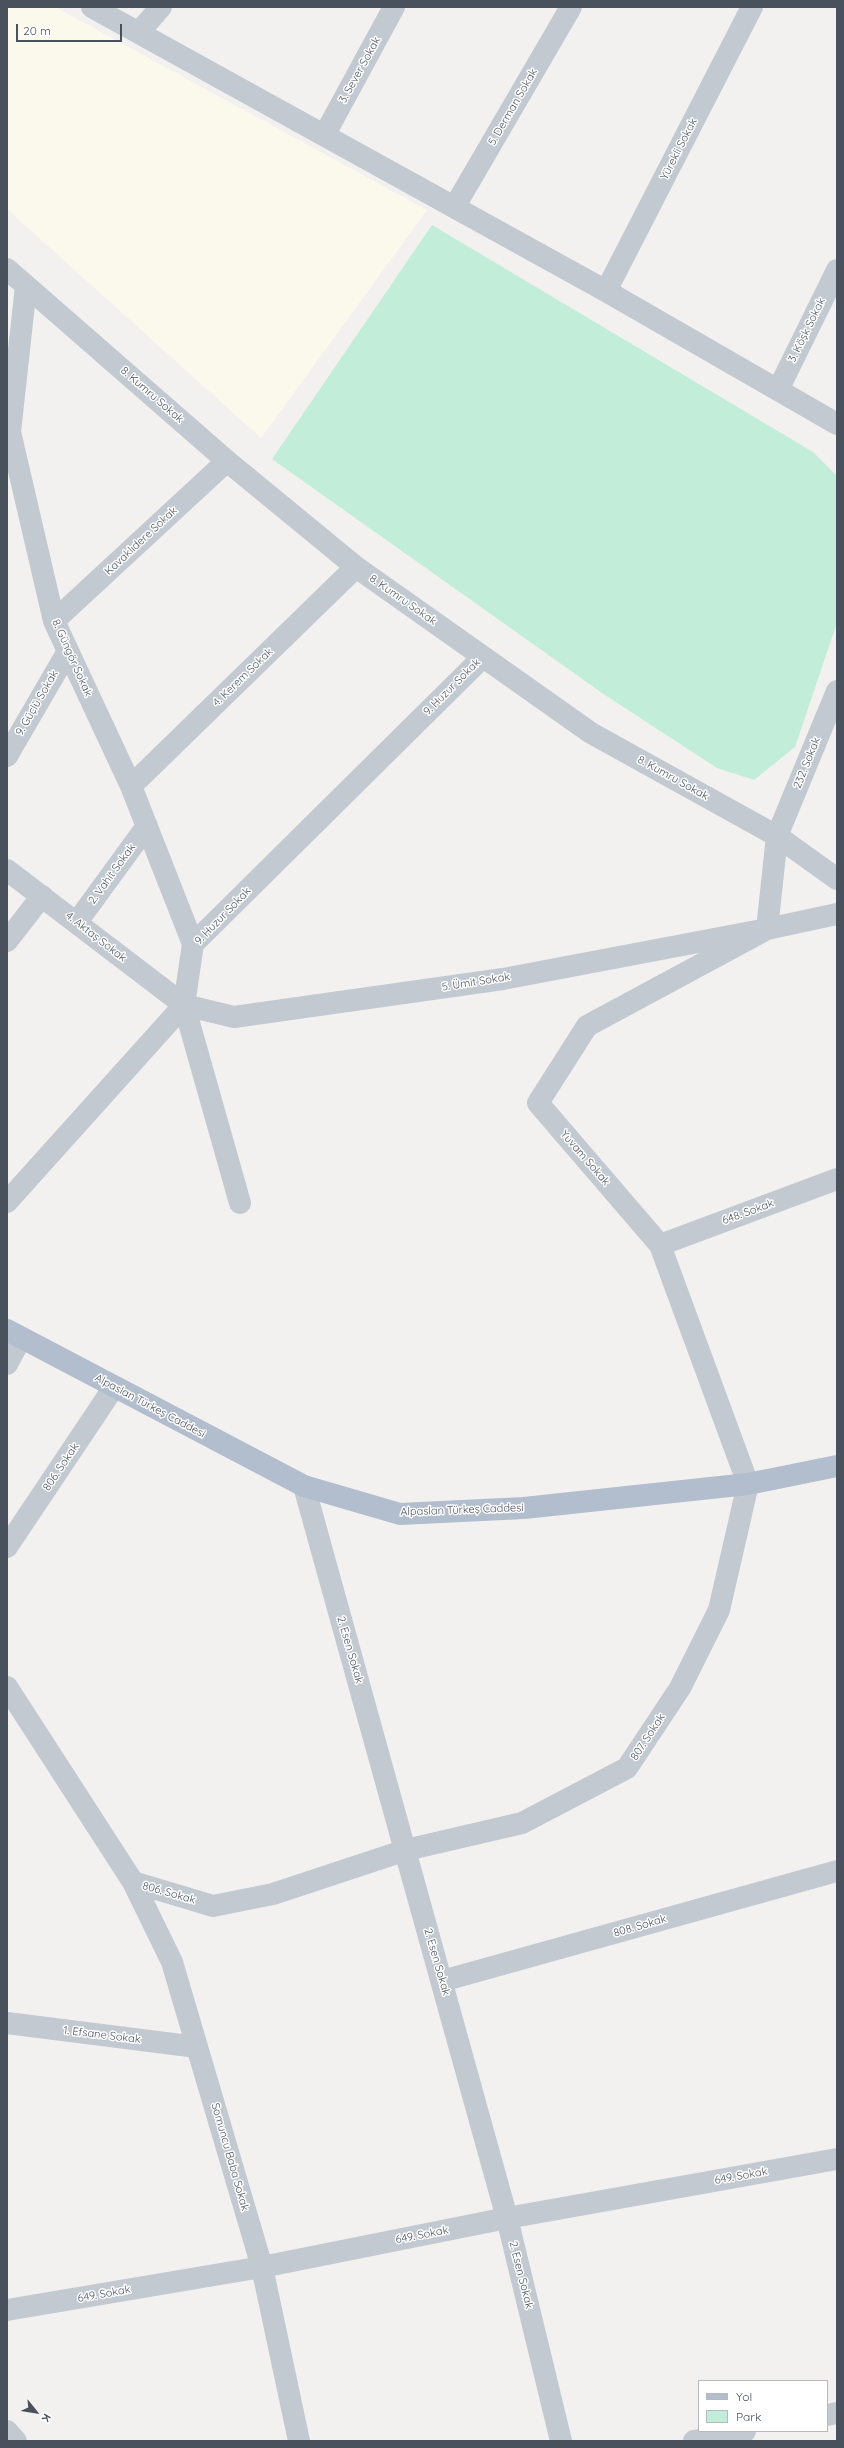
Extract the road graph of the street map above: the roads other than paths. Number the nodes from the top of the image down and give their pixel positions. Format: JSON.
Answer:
{"nodes":[{"id":1,"x":92,"y":7,"type":"edge"},
{"id":2,"x":161,"y":7,"type":"edge"},
{"id":3,"x":394,"y":7,"type":"edge"},
{"id":4,"x":571,"y":7,"type":"edge"},
{"id":5,"x":752,"y":7,"type":"edge"},
{"id":6,"x":140,"y":31,"type":"junction"},
{"id":7,"x":325,"y":134,"type":"junction"},
{"id":8,"x":455,"y":206,"type":"junction"},
{"id":9,"x":7,"y":268,"type":"edge"},
{"id":10,"x":837,"y":270,"type":"edge"},
{"id":11,"x":26,"y":286,"type":"junction"},
{"id":12,"x":606,"y":291,"type":"junction"},
{"id":13,"x":778,"y":390,"type":"junction"},
{"id":14,"x":837,"y":424,"type":"edge"},
{"id":15,"x":9,"y":434,"type":"edge"},
{"id":16,"x":227,"y":461,"type":"junction"},
{"id":17,"x":356,"y":567,"type":"junction"},
{"id":18,"x":54,"y":621,"type":"junction"},
{"id":19,"x":68,"y":651,"type":"junction"},
{"id":20,"x":483,"y":657,"type":"junction"},
{"id":21,"x":837,"y":690,"type":"edge"},
{"id":22,"x":7,"y":756,"type":"edge"},
{"id":23,"x":131,"y":786,"type":"junction"},
{"id":24,"x":147,"y":826,"type":"junction"},
{"id":25,"x":777,"y":836,"type":"junction"},
{"id":26,"x":7,"y":870,"type":"edge"},
{"id":27,"x":837,"y":879,"type":"edge"},
{"id":28,"x":42,"y":896,"type":"junction"},
{"id":29,"x":837,"y":914,"type":"edge"},
{"id":30,"x":77,"y":922,"type":"junction"},
{"id":31,"x":768,"y":929,"type":"junction"},
{"id":32,"x":7,"y":941,"type":"edge"},
{"id":33,"x":193,"y":944,"type":"junction"},
{"id":34,"x":184,"y":1005,"type":"junction"},
{"id":35,"x":837,"y":1179,"type":"edge"},
{"id":36,"x":7,"y":1202,"type":"edge"},
{"id":37,"x":240,"y":1203,"type":"dead end"},
{"id":38,"x":660,"y":1245,"type":"junction"},
{"id":39,"x":14,"y":1334,"type":"edge"},
{"id":40,"x":7,"y":1364,"type":"edge"},
{"id":41,"x":114,"y":1387,"type":"junction"},
{"id":42,"x":837,"y":1466,"type":"edge"},
{"id":43,"x":748,"y":1484,"type":"junction"},
{"id":44,"x":304,"y":1486,"type":"junction"},
{"id":45,"x":7,"y":1546,"type":"edge"},
{"id":46,"x":7,"y":1687,"type":"edge"},
{"id":47,"x":406,"y":1850,"type":"junction"},
{"id":48,"x":837,"y":1870,"type":"edge"},
{"id":49,"x":133,"y":1882,"type":"junction"},
{"id":50,"x":442,"y":1981,"type":"junction"},
{"id":51,"x":7,"y":2023,"type":"edge"},
{"id":52,"x":197,"y":2047,"type":"junction"},
{"id":53,"x":837,"y":2159,"type":"edge"},
{"id":54,"x":507,"y":2218,"type":"junction"},
{"id":55,"x":262,"y":2267,"type":"junction"},
{"id":56,"x":7,"y":2310,"type":"edge"},
{"id":57,"x":7,"y":2431,"type":"edge"},
{"id":58,"x":740,"y":2432,"type":"edge"},
{"id":59,"x":16,"y":2441,"type":"edge"},
{"id":60,"x":299,"y":2441,"type":"edge"},
{"id":61,"x":561,"y":2441,"type":"edge"},
{"id":62,"x":694,"y":2441,"type":"edge"}],
"edges":[{"from":1,"to":6,"type":"street"},
{"from":2,"to":6,"type":"street"},
{"from":3,"to":7,"type":"street","name":"3. Sever Sokak"},
{"from":4,"to":8,"type":"street","name":"5. Derman Sokak"},
{"from":5,"to":12,"type":"street","name":"Yürekli Sokak"},
{"from":6,"to":7,"type":"street"},
{"from":7,"to":8,"type":"street"},
{"from":8,"to":12,"type":"street"},
{"from":9,"to":11,"type":"street","name":"8. Kumru Sokak"},
{"from":10,"to":13,"type":"street","name":"3. Köşk Sokak"},
{"from":11,"to":15,"type":"street","name":"8. Güngör Sokak"},
{"from":11,"to":16,"type":"street","name":"8. Kumru Sokak"},
{"from":12,"to":13,"type":"street"},
{"from":13,"to":14,"type":"street"},
{"from":15,"to":18,"type":"street","name":"8. Güngör Sokak"},
{"from":16,"to":17,"type":"street","name":"8. Kumru Sokak"},
{"from":16,"to":18,"type":"street","name":"Kavaklıdere Sokak"},
{"from":17,"to":20,"type":"street","name":"8. Kumru Sokak"},
{"from":17,"to":23,"type":"street","name":"4. Kerem Sokak"},
{"from":18,"to":19,"type":"street","name":"8. Güngör Sokak"},
{"from":19,"to":22,"type":"street","name":"9. Güçlü Sokak"},
{"from":19,"to":23,"type":"street","name":"8. Güngör Sokak"},
{"from":20,"to":25,"type":"street","name":"8. Kumru Sokak"},
{"from":20,"to":33,"type":"street","name":"9. Huzur Sokak"},
{"from":21,"to":25,"type":"street","name":"232. Sokak"},
{"from":23,"to":24,"type":"street","name":"8. Güngör Sokak"},
{"from":24,"to":30,"type":"street","name":"2. Vahit Sokak"},
{"from":24,"to":33,"type":"street","name":"8. Güngör Sokak"},
{"from":25,"to":27,"type":"street","name":"8. Kumru Sokak"},
{"from":25,"to":31,"type":"street","name":"232. Sokak"},
{"from":26,"to":28,"type":"street","name":"4. Aktaş Sokak"},
{"from":28,"to":30,"type":"street","name":"4. Aktaş Sokak"},
{"from":28,"to":32,"type":"street"},
{"from":29,"to":31,"type":"street"},
{"from":30,"to":34,"type":"street","name":"4. Aktaş Sokak"},
{"from":31,"to":34,"type":"street","name":"5. Ümit Sokak"},
{"from":31,"to":38,"type":"street","name":"Yuvam Sokak"},
{"from":33,"to":34,"type":"street","name":"9. Huzur Sokak"},
{"from":34,"to":36,"type":"street"},
{"from":34,"to":37,"type":"street"},
{"from":35,"to":38,"type":"street","name":"648. Sokak"},
{"from":38,"to":43,"type":"street","name":"Yuvam Sokak"},
{"from":39,"to":40,"type":"street"},
{"from":39,"to":41,"type":"main road","name":"Alpaslan Türkeş Caddesi"},
{"from":41,"to":44,"type":"main road","name":"Alpaslan Türkeş Caddesi"},
{"from":41,"to":45,"type":"street","name":"806. Sokak"},
{"from":42,"to":43,"type":"main road","name":"Alpaslan Türkeş Caddesi"},
{"from":43,"to":44,"type":"main road","name":"Alpaslan Türkeş Caddesi"},
{"from":43,"to":47,"type":"street","name":"807. Sokak"},
{"from":44,"to":47,"type":"street","name":"2. Esen Sokak"},
{"from":46,"to":49,"type":"street","name":"806. Sokak"},
{"from":47,"to":49,"type":"street","name":"806. Sokak"},
{"from":47,"to":50,"type":"street","name":"2. Esen Sokak"},
{"from":48,"to":50,"type":"street","name":"808. Sokak"},
{"from":49,"to":52,"type":"street","name":"Somuncu Baba Sokak"},
{"from":50,"to":54,"type":"street","name":"2. Esen Sokak"},
{"from":51,"to":52,"type":"street","name":"1. Efsane Sokak"},
{"from":52,"to":55,"type":"street","name":"Somuncu Baba Sokak"},
{"from":53,"to":54,"type":"street","name":"649. Sokak"},
{"from":54,"to":55,"type":"street","name":"649. Sokak"},
{"from":54,"to":61,"type":"street","name":"2. Esen Sokak"},
{"from":55,"to":56,"type":"street","name":"649. Sokak"},
{"from":55,"to":60,"type":"street","name":"Somuncu Baba Sokak"},
{"from":57,"to":59,"type":"street"},
{"from":58,"to":62,"type":"street"}]}
